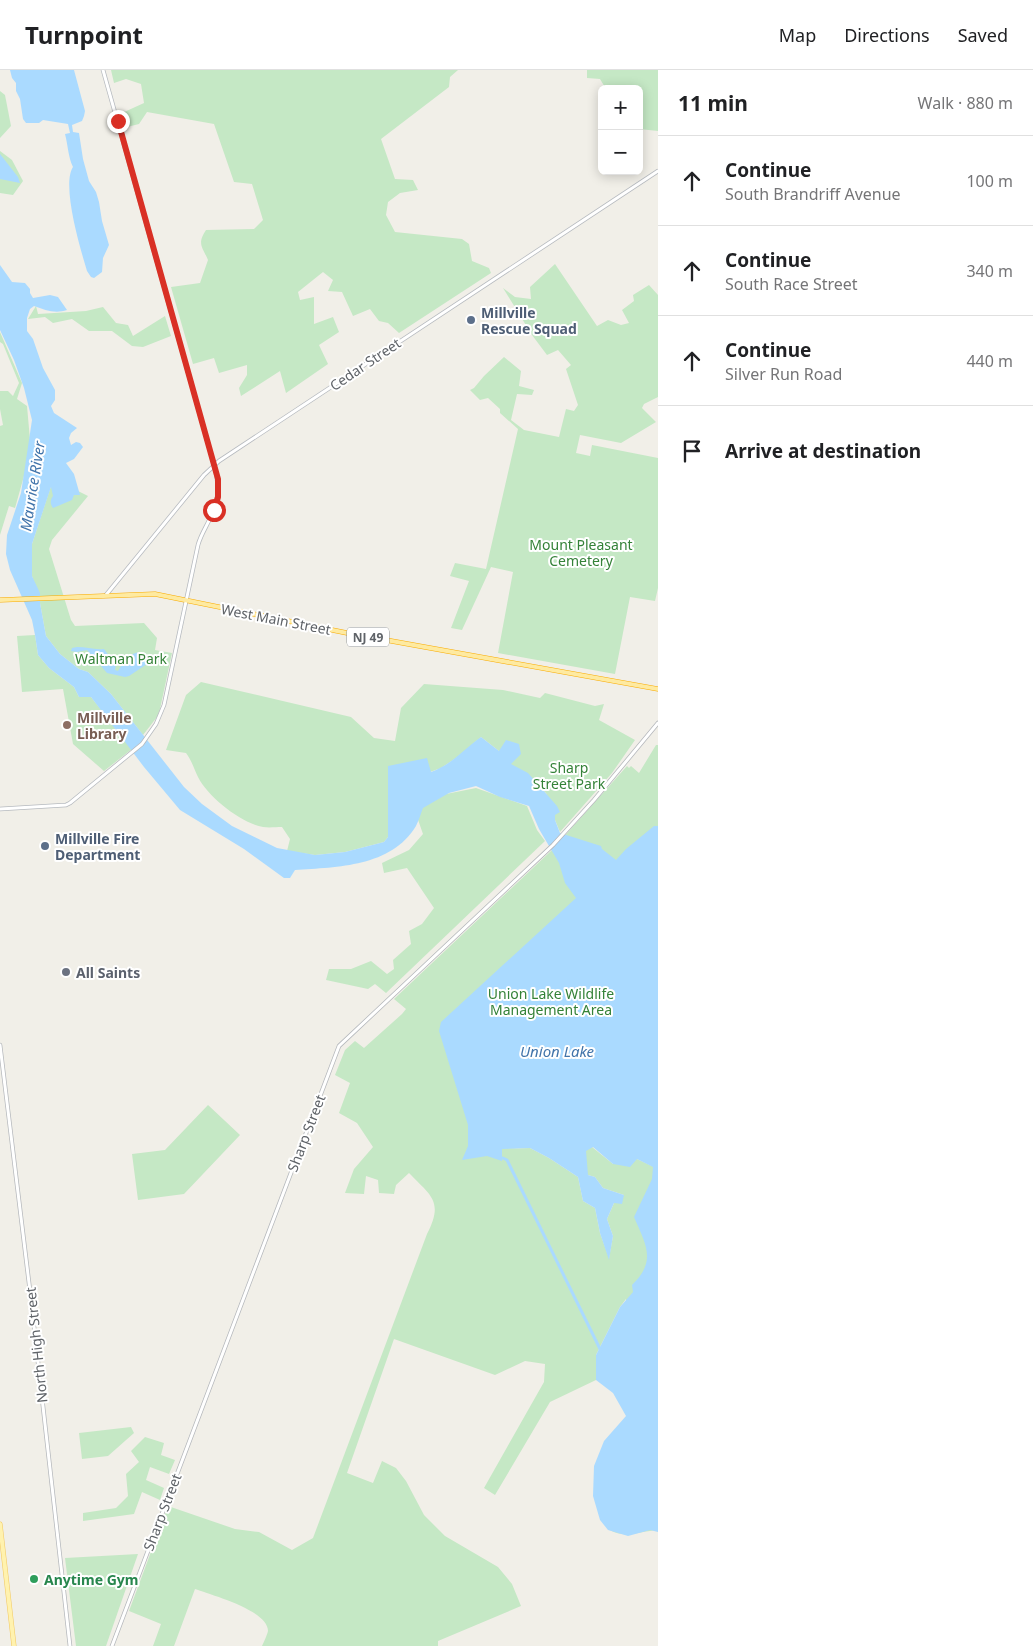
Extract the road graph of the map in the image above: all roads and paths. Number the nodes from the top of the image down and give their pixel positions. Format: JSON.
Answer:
{"nodes":[{"id":1,"x":103,"y":70,"type":"edge"},
{"id":2,"x":658,"y":171,"type":"edge"},
{"id":3,"x":214,"y":465,"type":"junction"},
{"id":4,"x":106,"y":595,"type":"junction"},
{"id":5,"x":0,"y":600,"type":"edge"},
{"id":6,"x":187,"y":600,"type":"junction"},
{"id":7,"x":658,"y":689,"type":"edge"},
{"id":8,"x":658,"y":723,"type":"edge"},
{"id":9,"x":0,"y":809,"type":"edge"},
{"id":10,"x":0,"y":1044,"type":"edge"},
{"id":11,"x":0,"y":1524,"type":"edge"},
{"id":12,"x":14,"y":1646,"type":"edge"},
{"id":13,"x":70,"y":1646,"type":"edge"},
{"id":14,"x":112,"y":1646,"type":"edge"}],
"edges":[{"from":1,"to":3,"type":"street"},
{"from":2,"to":3,"type":"street","name":"Cedar Street"},
{"from":3,"to":4,"type":"street","name":"Cedar Street"},
{"from":3,"to":6,"type":"street"},
{"from":4,"to":5,"type":"highway","name":"West Main Street","number":"NJ 49"},
{"from":4,"to":6,"type":"highway","name":"West Main Street","number":"NJ 49"},
{"from":6,"to":7,"type":"highway","name":"West Main Street","number":"NJ 49"},
{"from":6,"to":9,"type":"street"},
{"from":8,"to":14,"type":"street","name":"Sharp Street"},
{"from":10,"to":13,"type":"street","name":"North High Street"},
{"from":11,"to":12,"type":"main road"}]}
